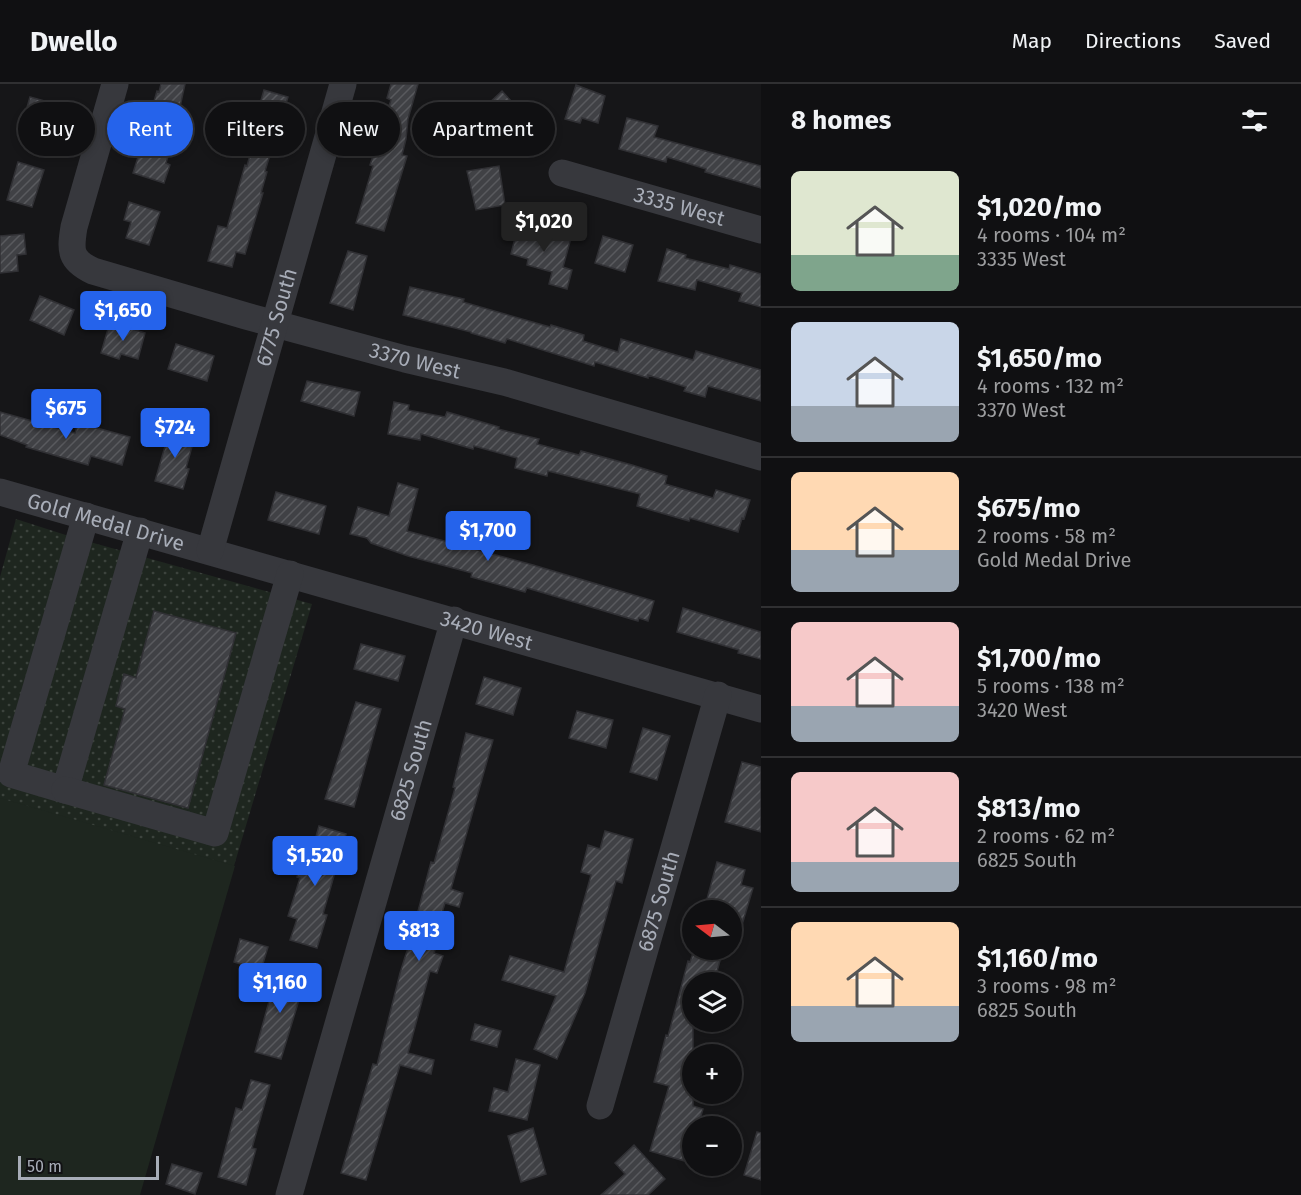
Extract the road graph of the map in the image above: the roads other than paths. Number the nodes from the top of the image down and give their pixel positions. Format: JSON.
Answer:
{"nodes":[{"id":1,"x":115,"y":84,"type":"edge"},
{"id":2,"x":343,"y":84,"type":"edge"},
{"id":3,"x":562,"y":173,"type":"dead end"},
{"id":4,"x":761,"y":230,"type":"edge"},
{"id":5,"x":274,"y":322,"type":"junction"},
{"id":6,"x":761,"y":457,"type":"edge"},
{"id":7,"x":0,"y":492,"type":"edge"},
{"id":8,"x":86,"y":516,"type":"junction"},
{"id":9,"x":140,"y":531,"type":"junction"},
{"id":10,"x":210,"y":551,"type":"junction"},
{"id":11,"x":290,"y":574,"type":"junction"},
{"id":12,"x":454,"y":620,"type":"junction"},
{"id":13,"x":718,"y":695,"type":"junction"},
{"id":14,"x":761,"y":709,"type":"edge"},
{"id":15,"x":65,"y":790,"type":"junction"},
{"id":16,"x":600,"y":1106,"type":"dead end"},
{"id":17,"x":289,"y":1195,"type":"edge"}],
"edges":[{"from":1,"to":5,"type":"street","name":"3370 West"},
{"from":2,"to":5,"type":"street","name":"6775 South"},
{"from":3,"to":4,"type":"street","name":"3335 West"},
{"from":5,"to":6,"type":"street","name":"3370 West"},
{"from":5,"to":10,"type":"street","name":"6775 South"},
{"from":7,"to":8,"type":"street","name":"Gold Medal Drive"},
{"from":8,"to":9,"type":"street","name":"Gold Medal Drive"},
{"from":8,"to":15,"type":"street"},
{"from":9,"to":10,"type":"street","name":"Gold Medal Drive"},
{"from":9,"to":15,"type":"street"},
{"from":10,"to":11,"type":"street","name":"3420 West"},
{"from":11,"to":12,"type":"street","name":"3420 West"},
{"from":11,"to":15,"type":"street"},
{"from":12,"to":13,"type":"street","name":"3420 West"},
{"from":12,"to":17,"type":"street","name":"6825 South"},
{"from":13,"to":14,"type":"street","name":"3420 West"},
{"from":13,"to":16,"type":"street","name":"6875 South"}]}
